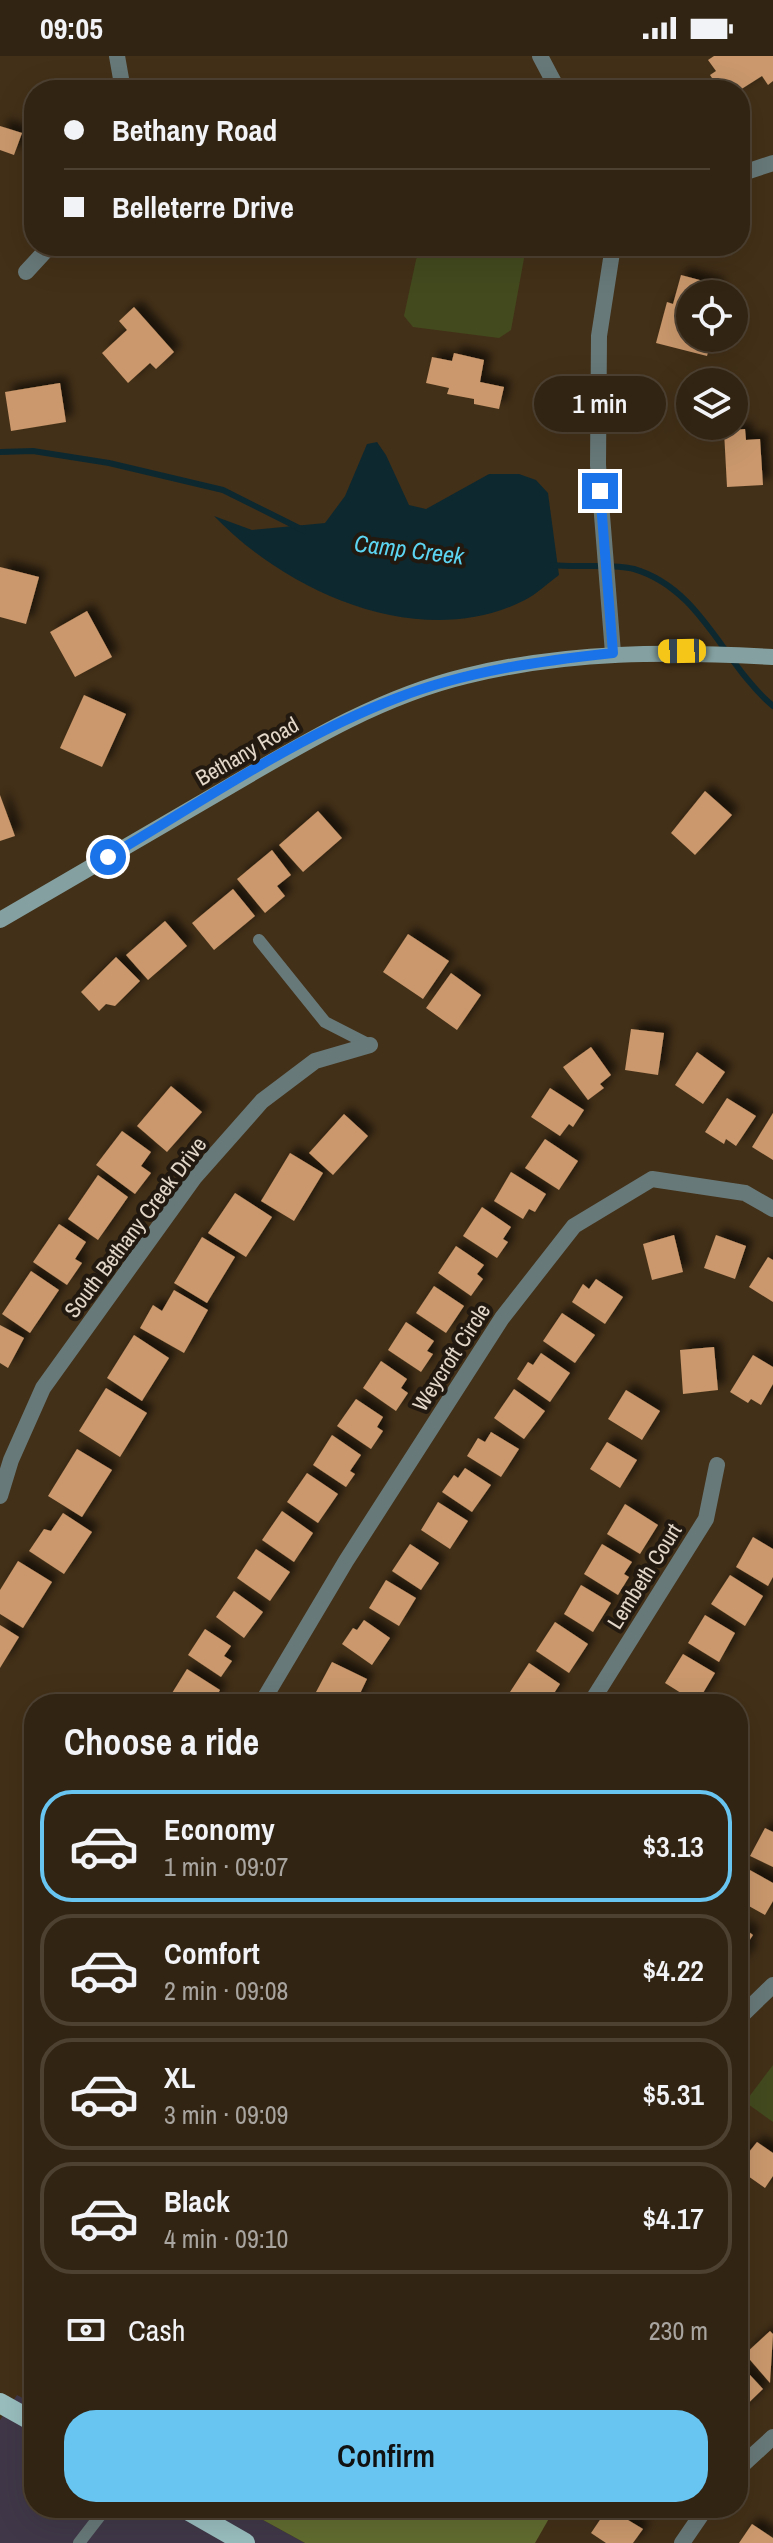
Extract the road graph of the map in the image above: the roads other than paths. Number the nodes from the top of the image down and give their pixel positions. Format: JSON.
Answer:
{"nodes":[{"id":1,"x":117,"y":56,"type":"edge"},
{"id":2,"x":540,"y":56,"type":"edge"},
{"id":3,"x":121,"y":80,"type":"edge"},
{"id":4,"x":553,"y":80,"type":"edge"},
{"id":5,"x":773,"y":163,"type":"edge"},
{"id":6,"x":750,"y":171,"type":"edge"},
{"id":7,"x":41,"y":256,"type":"edge"},
{"id":8,"x":611,"y":256,"type":"edge"},
{"id":9,"x":26,"y":272,"type":"dead end"},
{"id":10,"x":613,"y":653,"type":"junction"},
{"id":11,"x":773,"y":657,"type":"edge"},
{"id":12,"x":0,"y":920,"type":"edge"},
{"id":13,"x":259,"y":940,"type":"dead end"},
{"id":14,"x":370,"y":1045,"type":"joint"},
{"id":15,"x":773,"y":1209,"type":"edge"},
{"id":16,"x":717,"y":1465,"type":"dead end"},
{"id":17,"x":0,"y":1496,"type":"edge"},
{"id":18,"x":267,"y":1694,"type":"edge"},
{"id":19,"x":596,"y":1694,"type":"edge"},
{"id":20,"x":773,"y":1985,"type":"edge"},
{"id":21,"x":748,"y":2009,"type":"edge"},
{"id":22,"x":0,"y":2403,"type":"edge"},
{"id":23,"x":24,"y":2416,"type":"edge"},
{"id":24,"x":773,"y":2437,"type":"edge"},
{"id":25,"x":748,"y":2460,"type":"edge"},
{"id":26,"x":98,"y":2518,"type":"edge"},
{"id":27,"x":201,"y":2518,"type":"edge"},
{"id":28,"x":699,"y":2518,"type":"edge"},
{"id":29,"x":79,"y":2543,"type":"edge"},
{"id":30,"x":245,"y":2543,"type":"edge"},
{"id":31,"x":682,"y":2543,"type":"edge"}],
"edges":[{"from":1,"to":3,"type":"street"},
{"from":2,"to":4,"type":"street"},
{"from":5,"to":6,"type":"street"},
{"from":7,"to":9,"type":"street"},
{"from":8,"to":10,"type":"street"},
{"from":10,"to":11,"type":"street","name":"Bethany Road"},
{"from":10,"to":12,"type":"street","name":"Bethany Road"},
{"from":13,"to":14,"type":"lane"},
{"from":14,"to":17,"type":"street","name":"South Bethany Creek Drive"},
{"from":15,"to":18,"type":"street","name":"Weycroft Circle"},
{"from":16,"to":19,"type":"street","name":"Lembeth Court"},
{"from":20,"to":21,"type":"street"},
{"from":22,"to":23,"type":"main road"},
{"from":24,"to":25,"type":"street"},
{"from":26,"to":29,"type":"lane"},
{"from":27,"to":30,"type":"main road"},
{"from":28,"to":31,"type":"street"}]}
